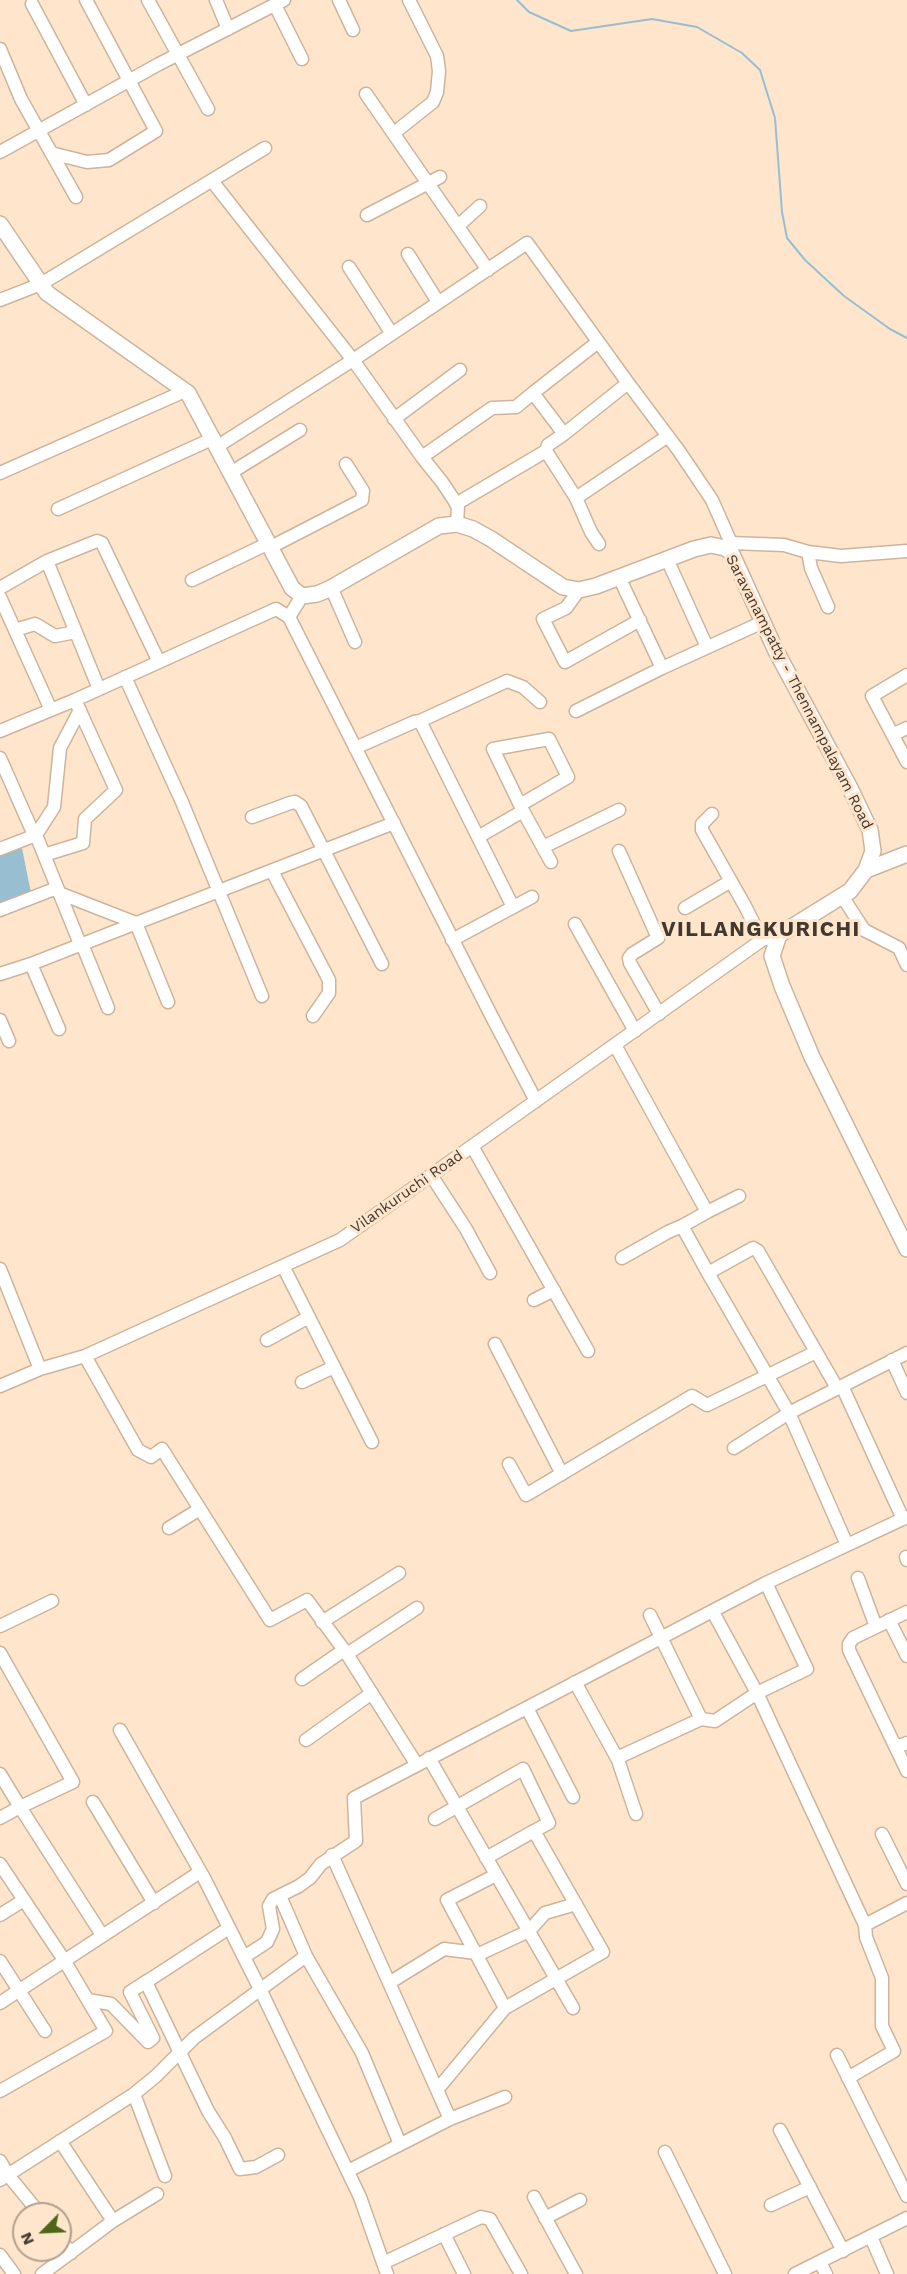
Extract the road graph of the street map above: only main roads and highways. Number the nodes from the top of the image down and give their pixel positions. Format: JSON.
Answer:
{"nodes":[{"id":1,"x":0,"y":224,"type":"edge"},
{"id":2,"x":907,"y":854,"type":"edge"},
{"id":3,"x":866,"y":870,"type":"junction"},
{"id":4,"x":907,"y":1249,"type":"edge"}],
"edges":[{"from":1,"to":3,"type":"main road","name":"Saravanampatty - Thennampalayam Road"},
{"from":2,"to":3,"type":"main road"},
{"from":3,"to":4,"type":"main road","name":"Saravanampatty - Thennampalayam Road"}]}
